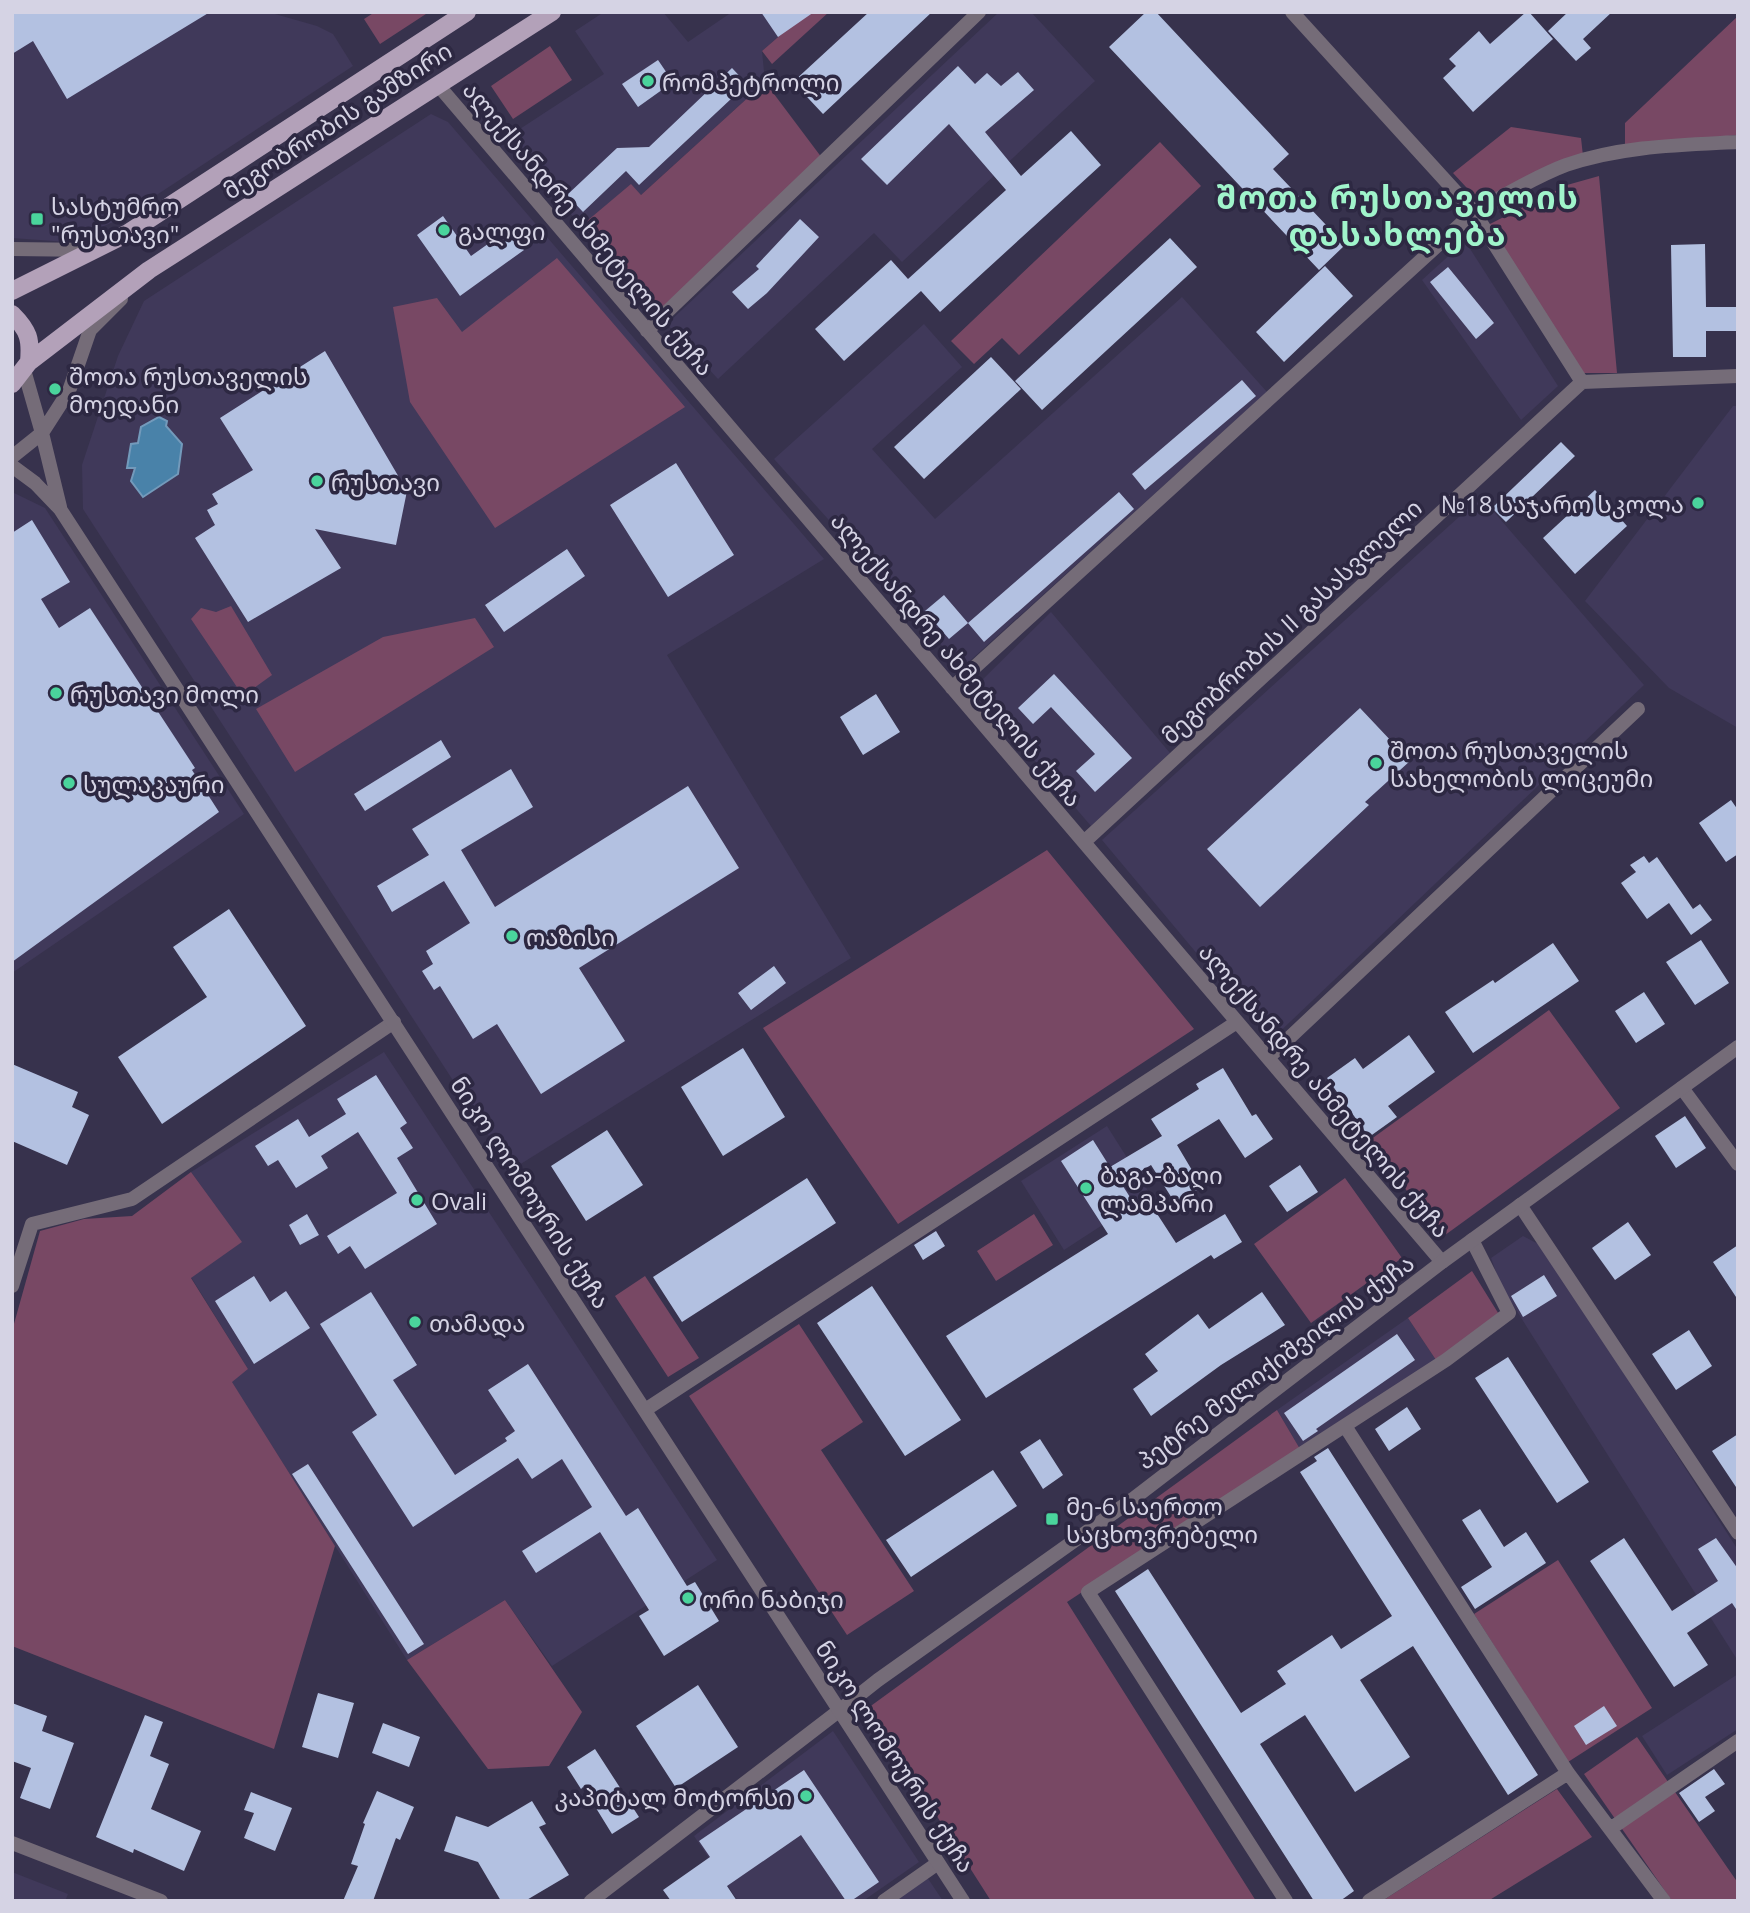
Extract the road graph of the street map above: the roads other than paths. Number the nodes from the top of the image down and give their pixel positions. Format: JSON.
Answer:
{"nodes":[{"id":1,"x":467,"y":12,"type":"edge"},
{"id":2,"x":552,"y":12,"type":"edge"},
{"id":3,"x":979,"y":12,"type":"edge"},
{"id":4,"x":1292,"y":12,"type":"edge"},
{"id":5,"x":438,"y":85,"type":"junction"},
{"id":6,"x":1738,"y":142,"type":"edge"},
{"id":7,"x":1474,"y":212,"type":"junction"},
{"id":8,"x":12,"y":249,"type":"edge"},
{"id":9,"x":98,"y":250,"type":"junction"},
{"id":10,"x":149,"y":270,"type":"junction"},
{"id":11,"x":12,"y":291,"type":"edge"},
{"id":12,"x":12,"y":314,"type":"edge"},
{"id":13,"x":647,"y":331,"type":"junction"},
{"id":14,"x":22,"y":372,"type":"edge"},
{"id":15,"x":1738,"y":376,"type":"edge"},
{"id":16,"x":1583,"y":382,"type":"junction"},
{"id":17,"x":42,"y":433,"type":"junction"},
{"id":18,"x":12,"y":457,"type":"edge"},
{"id":19,"x":12,"y":466,"type":"edge"},
{"id":20,"x":61,"y":509,"type":"junction"},
{"id":21,"x":952,"y":688,"type":"junction"},
{"id":22,"x":1638,"y":709,"type":"dead end"},
{"id":23,"x":1084,"y":842,"type":"junction"},
{"id":24,"x":394,"y":1022,"type":"junction"},
{"id":25,"x":1237,"y":1022,"type":"junction"},
{"id":26,"x":1738,"y":1047,"type":"edge"},
{"id":27,"x":1268,"y":1058,"type":"junction"},
{"id":28,"x":1682,"y":1088,"type":"junction"},
{"id":29,"x":1738,"y":1164,"type":"edge"},
{"id":30,"x":1520,"y":1205,"type":"junction"},
{"id":31,"x":1472,"y":1240,"type":"junction"},
{"id":32,"x":1442,"y":1262,"type":"junction"},
{"id":33,"x":12,"y":1286,"type":"edge"},
{"id":34,"x":645,"y":1410,"type":"junction"},
{"id":35,"x":1345,"y":1426,"type":"junction"},
{"id":36,"x":1738,"y":1533,"type":"edge"},
{"id":37,"x":840,"y":1710,"type":"junction"},
{"id":38,"x":1738,"y":1741,"type":"edge"},
{"id":39,"x":1568,"y":1773,"type":"junction"},
{"id":40,"x":1610,"y":1829,"type":"junction"},
{"id":41,"x":12,"y":1843,"type":"edge"},
{"id":42,"x":938,"y":1863,"type":"junction"},
{"id":43,"x":161,"y":1901,"type":"edge"},
{"id":44,"x":591,"y":1901,"type":"edge"},
{"id":45,"x":884,"y":1901,"type":"edge"},
{"id":46,"x":963,"y":1901,"type":"edge"},
{"id":47,"x":1286,"y":1901,"type":"edge"},
{"id":48,"x":1369,"y":1901,"type":"edge"},
{"id":49,"x":1664,"y":1901,"type":"edge"}],
"edges":[{"from":1,"to":9,"type":"main road","name":"მეგობრობის გამზირი"},
{"from":2,"to":5,"type":"main road","name":"მეგობრობის გამზირი"},
{"from":3,"to":13,"type":"street"},
{"from":4,"to":7,"type":"street"},
{"from":5,"to":10,"type":"main road","name":"მეგობრობის გამზირი"},
{"from":5,"to":13,"type":"street","name":"ალექსანდრე ახმეტელის ქუჩა"},
{"from":6,"to":7,"type":"street"},
{"from":7,"to":16,"type":"street"},
{"from":7,"to":21,"type":"street"},
{"from":8,"to":9,"type":"street"},
{"from":9,"to":11,"type":"main road"},
{"from":10,"to":14,"type":"main road"},
{"from":10,"to":17,"type":"street"},
{"from":12,"to":14,"type":"main road"},
{"from":13,"to":21,"type":"street","name":"ალექსანდრე ახმეტელის ქუჩა"},
{"from":14,"to":17,"type":"street"},
{"from":15,"to":16,"type":"street"},
{"from":16,"to":23,"type":"street","name":"მეგობრობის II გასასვლელი"},
{"from":17,"to":18,"type":"street"},
{"from":17,"to":20,"type":"street","name":"ნიკო ლომოურის ქუჩა"},
{"from":19,"to":20,"type":"street","name":"ნიკო ლომოურის ქუჩა"},
{"from":20,"to":24,"type":"street","name":"ნიკო ლომოურის ქუჩა"},
{"from":21,"to":23,"type":"street","name":"ალექსანდრე ახმეტელის ქუჩა"},
{"from":22,"to":27,"type":"street"},
{"from":23,"to":25,"type":"street","name":"ალექსანდრე ახმეტელის ქუჩა"},
{"from":24,"to":33,"type":"street"},
{"from":24,"to":34,"type":"street","name":"ნიკო ლომოურის ქუჩა"},
{"from":25,"to":27,"type":"street","name":"ალექსანდრე ახმეტელის ქუჩა"},
{"from":25,"to":34,"type":"street"},
{"from":26,"to":28,"type":"street","name":"პეტრე მელიქიშვილის ქუჩა"},
{"from":27,"to":32,"type":"street","name":"ალექსანდრე ახმეტელის ქუჩა"},
{"from":28,"to":29,"type":"street"},
{"from":28,"to":30,"type":"street","name":"პეტრე მელიქიშვილის ქუჩა"},
{"from":30,"to":31,"type":"street","name":"პეტრე მელიქიშვილის ქუჩა"},
{"from":30,"to":36,"type":"street"},
{"from":31,"to":32,"type":"street","name":"პეტრე მელიქიშვილის ქუჩა"},
{"from":31,"to":35,"type":"street"},
{"from":32,"to":37,"type":"street","name":"პეტრე მელიქიშვილის ქუჩა"},
{"from":34,"to":37,"type":"street","name":"ნიკო ლომოურის ქუჩა"},
{"from":35,"to":39,"type":"street"},
{"from":35,"to":47,"type":"street"},
{"from":37,"to":42,"type":"street","name":"ნიკო ლომოურის ქუჩა"},
{"from":37,"to":44,"type":"street","name":"პეტრე მელიქიშვილის ქუჩა"},
{"from":38,"to":40,"type":"street"},
{"from":39,"to":40,"type":"street"},
{"from":39,"to":48,"type":"street"},
{"from":40,"to":49,"type":"street"},
{"from":41,"to":43,"type":"street"},
{"from":42,"to":45,"type":"street"},
{"from":42,"to":46,"type":"street","name":"ნიკო ლომოურის ქუჩა"}]}
